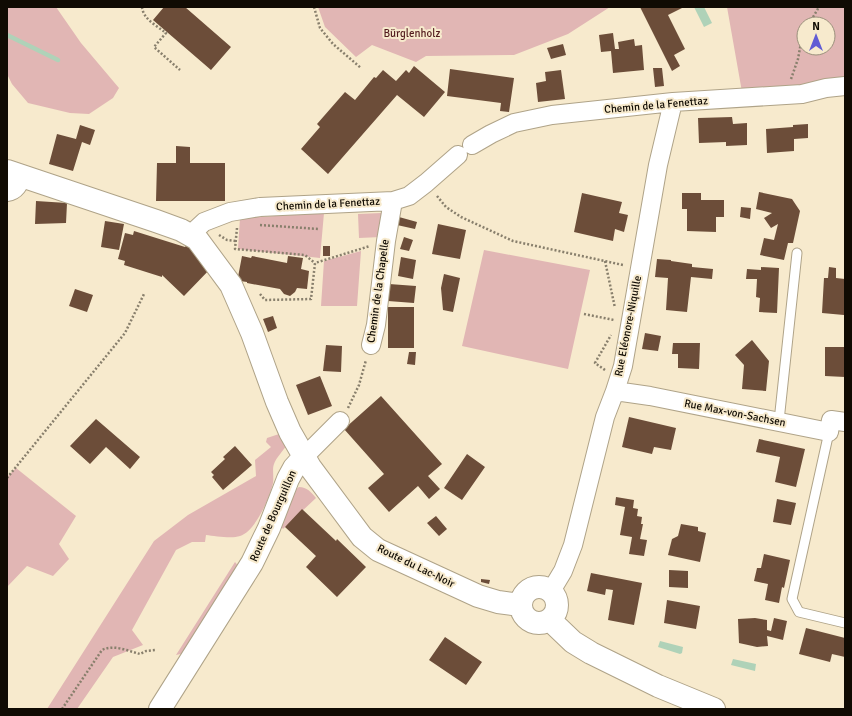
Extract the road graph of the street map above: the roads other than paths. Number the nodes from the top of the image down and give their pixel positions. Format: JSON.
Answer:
{"nodes":[{"id":1,"x":845,"y":86,"type":"edge"},
{"id":2,"x":673,"y":102,"type":"junction"},
{"id":3,"x":14,"y":174,"type":"edge"},
{"id":4,"x":7,"y":192,"type":"edge"},
{"id":5,"x":393,"y":201,"type":"junction"},
{"id":6,"x":190,"y":235,"type":"junction"},
{"id":7,"x":797,"y":253,"type":"dead end"},
{"id":8,"x":371,"y":345,"type":"road end"},
{"id":9,"x":617,"y":385,"type":"junction"},
{"id":10,"x":340,"y":421,"type":"road end"},
{"id":11,"x":779,"y":421,"type":"junction"},
{"id":12,"x":845,"y":422,"type":"edge"},
{"id":13,"x":829,"y":432,"type":"junction"},
{"id":14,"x":304,"y":457,"type":"junction"},
{"id":15,"x":551,"y":591,"type":"junction"},
{"id":16,"x":520,"y":604,"type":"junction"},
{"id":17,"x":550,"y":620,"type":"junction"},
{"id":18,"x":845,"y":623,"type":"edge"},
{"id":19,"x":160,"y":709,"type":"edge"},
{"id":20,"x":714,"y":709,"type":"edge"}],
"edges":[{"from":1,"to":2,"type":"street","name":"Chemin de la Fenettaz"},
{"from":2,"to":5,"type":"street","name":"Chemin de la Fenettaz"},
{"from":2,"to":9,"type":"street","name":"Rue Eléonore-Niquille"},
{"from":3,"to":4,"type":"street"},
{"from":3,"to":6,"type":"main road"},
{"from":5,"to":6,"type":"street","name":"Chemin de la Fenettaz"},
{"from":5,"to":8,"type":"street","name":"Chemin de la Chapelle"},
{"from":6,"to":14,"type":"main road"},
{"from":7,"to":11,"type":"lane"},
{"from":9,"to":11,"type":"street","name":"Rue Max-von-Sachsen"},
{"from":9,"to":15,"type":"street","name":"Rue Eléonore-Niquille"},
{"from":10,"to":14,"type":"street"},
{"from":11,"to":13,"type":"street","name":"Rue Max-von-Sachsen"},
{"from":12,"to":13,"type":"street"},
{"from":13,"to":18,"type":"lane"},
{"from":14,"to":16,"type":"main road","name":"Route du Lac-Noir"},
{"from":14,"to":19,"type":"main road","name":"Route de Bourguillon"},
{"from":15,"to":16,"type":"main road"},
{"from":15,"to":17,"type":"main road"},
{"from":16,"to":17,"type":"main road"},
{"from":17,"to":20,"type":"main road"}]}
